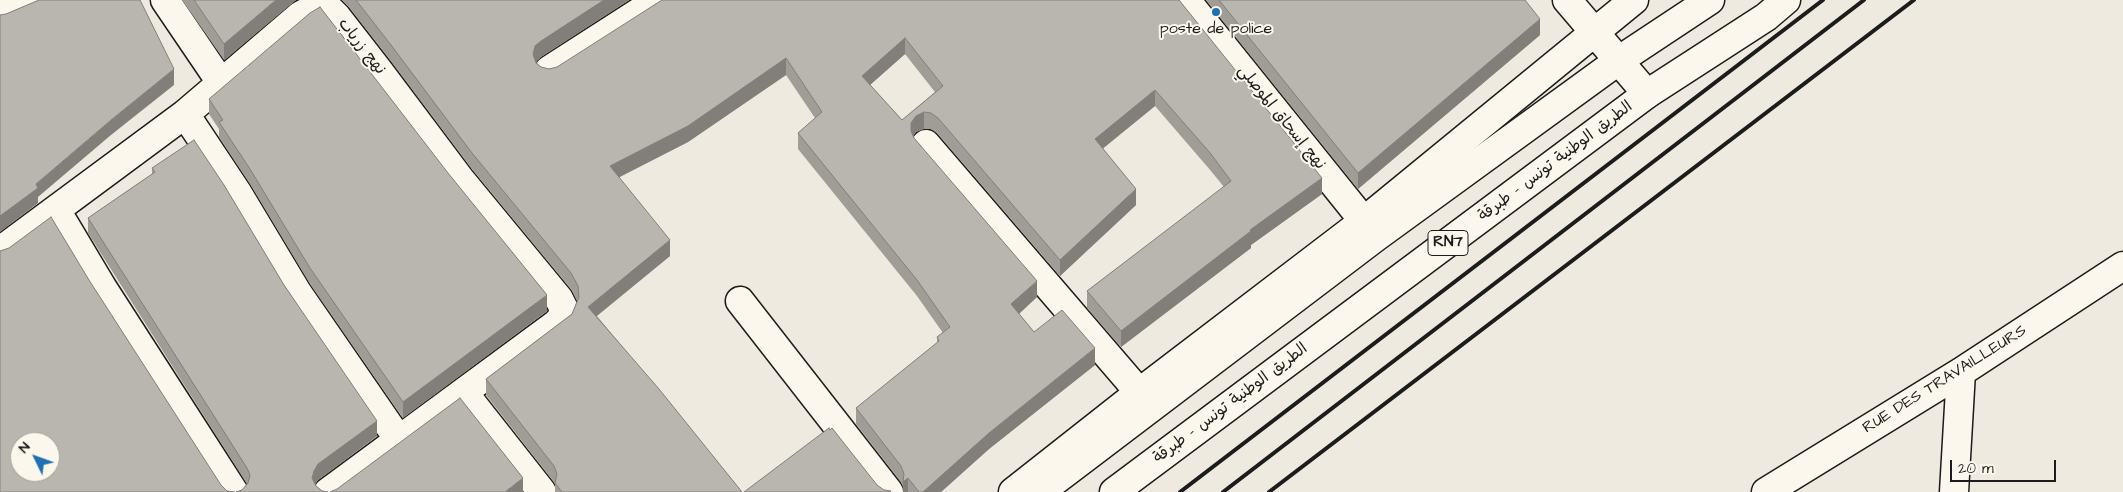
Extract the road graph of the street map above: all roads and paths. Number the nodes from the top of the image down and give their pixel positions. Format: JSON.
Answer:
{"nodes":[{"id":1,"x":35,"y":0,"type":"edge"},
{"id":2,"x":165,"y":0,"type":"edge"},
{"id":3,"x":658,"y":0,"type":"edge"},
{"id":4,"x":1186,"y":0,"type":"edge"},
{"id":5,"x":1566,"y":0,"type":"edge"},
{"id":6,"x":1634,"y":0,"type":"edge"},
{"id":7,"x":1710,"y":0,"type":"edge"},
{"id":8,"x":1786,"y":0,"type":"edge"},
{"id":9,"x":0,"y":15,"type":"edge"},
{"id":10,"x":1593,"y":33,"type":"junction"},
{"id":11,"x":1618,"y":61,"type":"junction"},
{"id":12,"x":549,"y":70,"type":"edge"},
{"id":13,"x":222,"y":84,"type":"junction"},
{"id":14,"x":1647,"y":94,"type":"junction"},
{"id":15,"x":185,"y":114,"type":"junction"},
{"id":16,"x":926,"y":144,"type":"dead end"},
{"id":17,"x":56,"y":210,"type":"junction"},
{"id":18,"x":1370,"y":229,"type":"junction"},
{"id":19,"x":0,"y":251,"type":"edge"},
{"id":20,"x":2123,"y":266,"type":"edge"},
{"id":21,"x":740,"y":300,"type":"dead end"},
{"id":22,"x":1961,"y":372,"type":"junction"},
{"id":23,"x":464,"y":393,"type":"junction"},
{"id":24,"x":1146,"y":400,"type":"junction"},
{"id":25,"x":400,"y":440,"type":"junction"},
{"id":26,"x":234,"y":492,"type":"edge"},
{"id":27,"x":328,"y":492,"type":"edge"},
{"id":28,"x":542,"y":492,"type":"edge"},
{"id":29,"x":889,"y":492,"type":"edge"},
{"id":30,"x":1013,"y":492,"type":"edge"},
{"id":31,"x":1040,"y":492,"type":"edge"},
{"id":32,"x":1114,"y":492,"type":"edge"},
{"id":33,"x":1766,"y":492,"type":"edge"},
{"id":34,"x":1954,"y":492,"type":"edge"}],
"edges":[{"from":1,"to":9,"type":"street"},
{"from":2,"to":13,"type":"street"},
{"from":3,"to":12,"type":"street"},
{"from":4,"to":18,"type":"street","name":"نهج إسحاق الموصلي"},
{"from":5,"to":10,"type":"street"},
{"from":6,"to":10,"type":"street"},
{"from":7,"to":11,"type":"street"},
{"from":8,"to":14,"type":"street","name":"الطريق الوطنية تونس - طبرقة","number":"RN7"},
{"from":10,"to":11,"type":"street"},
{"from":10,"to":18,"type":"street"},
{"from":11,"to":14,"type":"street"},
{"from":11,"to":18,"type":"street"},
{"from":13,"to":15,"type":"street","name":"نهج زرياب"},
{"from":13,"to":23,"type":"street","name":"نهج زرياب"},
{"from":14,"to":32,"type":"street","name":"الطريق الوطنية تونس - طبرقة","number":"RN7"},
{"from":15,"to":17,"type":"street","name":"نهج زرياب"},
{"from":15,"to":25,"type":"street"},
{"from":16,"to":24,"type":"street"},
{"from":17,"to":19,"type":"street","name":"نهج زرياب"},
{"from":17,"to":26,"type":"street"},
{"from":18,"to":24,"type":"street"},
{"from":20,"to":22,"type":"street","name":"RUE DES TRAVAILLEURS"},
{"from":21,"to":29,"type":"street"},
{"from":22,"to":33,"type":"street","name":"RUE DES TRAVAILLEURS"},
{"from":22,"to":34,"type":"street"},
{"from":23,"to":25,"type":"street"},
{"from":23,"to":28,"type":"street"},
{"from":24,"to":30,"type":"street"},
{"from":24,"to":31,"type":"street"},
{"from":25,"to":27,"type":"street"}]}
